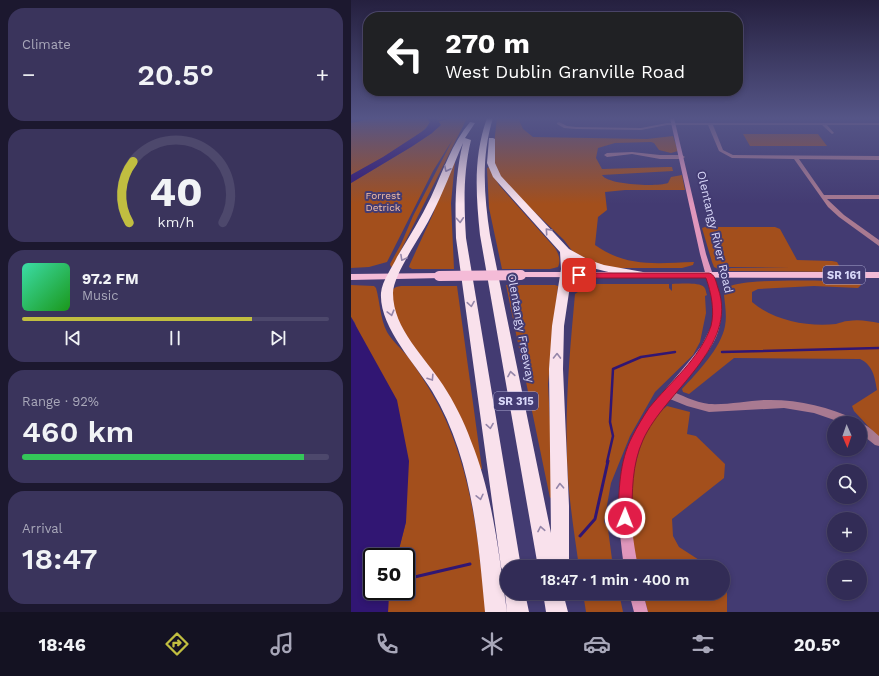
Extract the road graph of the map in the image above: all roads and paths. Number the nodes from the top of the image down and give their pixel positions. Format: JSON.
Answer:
{"nodes":[{"id":1,"x":457,"y":147,"type":"edge"},
{"id":2,"x":465,"y":147,"type":"edge"},
{"id":3,"x":483,"y":147,"type":"edge"},
{"id":4,"x":491,"y":147,"type":"edge"},
{"id":5,"x":679,"y":147,"type":"edge"},
{"id":6,"x":719,"y":147,"type":"edge"},
{"id":7,"x":607,"y":155,"type":"dead end"},
{"id":8,"x":682,"y":157,"type":"junction"},
{"id":9,"x":795,"y":158,"type":"junction"},
{"id":10,"x":879,"y":158,"type":"edge"},
{"id":11,"x":824,"y":197,"type":"junction"},
{"id":12,"x":879,"y":197,"type":"edge"},
{"id":13,"x":879,"y":244,"type":"edge"},
{"id":14,"x":565,"y":251,"type":"junction"},
{"id":15,"x":565,"y":275,"type":"junction"},
{"id":16,"x":643,"y":275,"type":"junction"},
{"id":17,"x":879,"y":275,"type":"edge"},
{"id":18,"x":351,"y":276,"type":"edge"},
{"id":19,"x":393,"y":276,"type":"junction"},
{"id":20,"x":709,"y":276,"type":"junction"},
{"id":21,"x":668,"y":394,"type":"junction"},
{"id":22,"x":839,"y":416,"type":"edge"},
{"id":23,"x":867,"y":433,"type":"edge"},
{"id":24,"x":879,"y":442,"type":"edge"},
{"id":25,"x":510,"y":560,"type":"edge"},
{"id":26,"x":547,"y":560,"type":"edge"},
{"id":27,"x":559,"y":560,"type":"edge"},
{"id":28,"x":630,"y":560,"type":"edge"},
{"id":29,"x":516,"y":600,"type":"edge"},
{"id":30,"x":555,"y":600,"type":"edge"},
{"id":31,"x":559,"y":600,"type":"edge"},
{"id":32,"x":638,"y":600,"type":"edge"},
{"id":33,"x":496,"y":612,"type":"edge"},
{"id":34,"x":518,"y":612,"type":"edge"},
{"id":35,"x":558,"y":612,"type":"edge"},
{"id":36,"x":641,"y":612,"type":"edge"}],
"edges":[{"from":1,"to":19,"type":"highway","one_way":true},
{"from":2,"to":25,"type":"highway","number":"SR 315","one_way":true},
{"from":26,"to":3,"type":"highway","name":"Olentangy Freeway","number":"SR 315","one_way":true},
{"from":14,"to":4,"type":"highway","one_way":true},
{"from":5,"to":8,"type":"main road","name":"Olentangy River Road"},
{"from":6,"to":9,"type":"street"},
{"from":7,"to":8,"type":"street"},
{"from":8,"to":20,"type":"main road","name":"Olentangy River Road"},
{"from":9,"to":10,"type":"street"},
{"from":9,"to":11,"type":"street"},
{"from":11,"to":12,"type":"street"},
{"from":11,"to":13,"type":"street"},
{"from":14,"to":15,"type":"highway"},
{"from":14,"to":16,"type":"highway"},
{"from":15,"to":16,"type":"main road","number":"SR 161"},
{"from":15,"to":19,"type":"main road","number":"SR 161","bridge":true},
{"from":27,"to":15,"type":"highway","one_way":true},
{"from":16,"to":20,"type":"main road","number":"SR 161"},
{"from":17,"to":20,"type":"main road","number":"SR 161"},
{"from":18,"to":19,"type":"main road","number":"SR 161"},
{"from":19,"to":33,"type":"highway","one_way":true},
{"from":20,"to":21,"type":"main road","name":"Olentangy River Road"},
{"from":21,"to":22,"type":"street"},
{"from":21,"to":28,"type":"main road","name":"Olentangy River Road"},
{"from":23,"to":24,"type":"street"},
{"from":29,"to":34,"type":"highway"},
{"from":30,"to":35,"type":"highway"},
{"from":31,"to":35,"type":"highway"},
{"from":32,"to":36,"type":"main road"}]}
